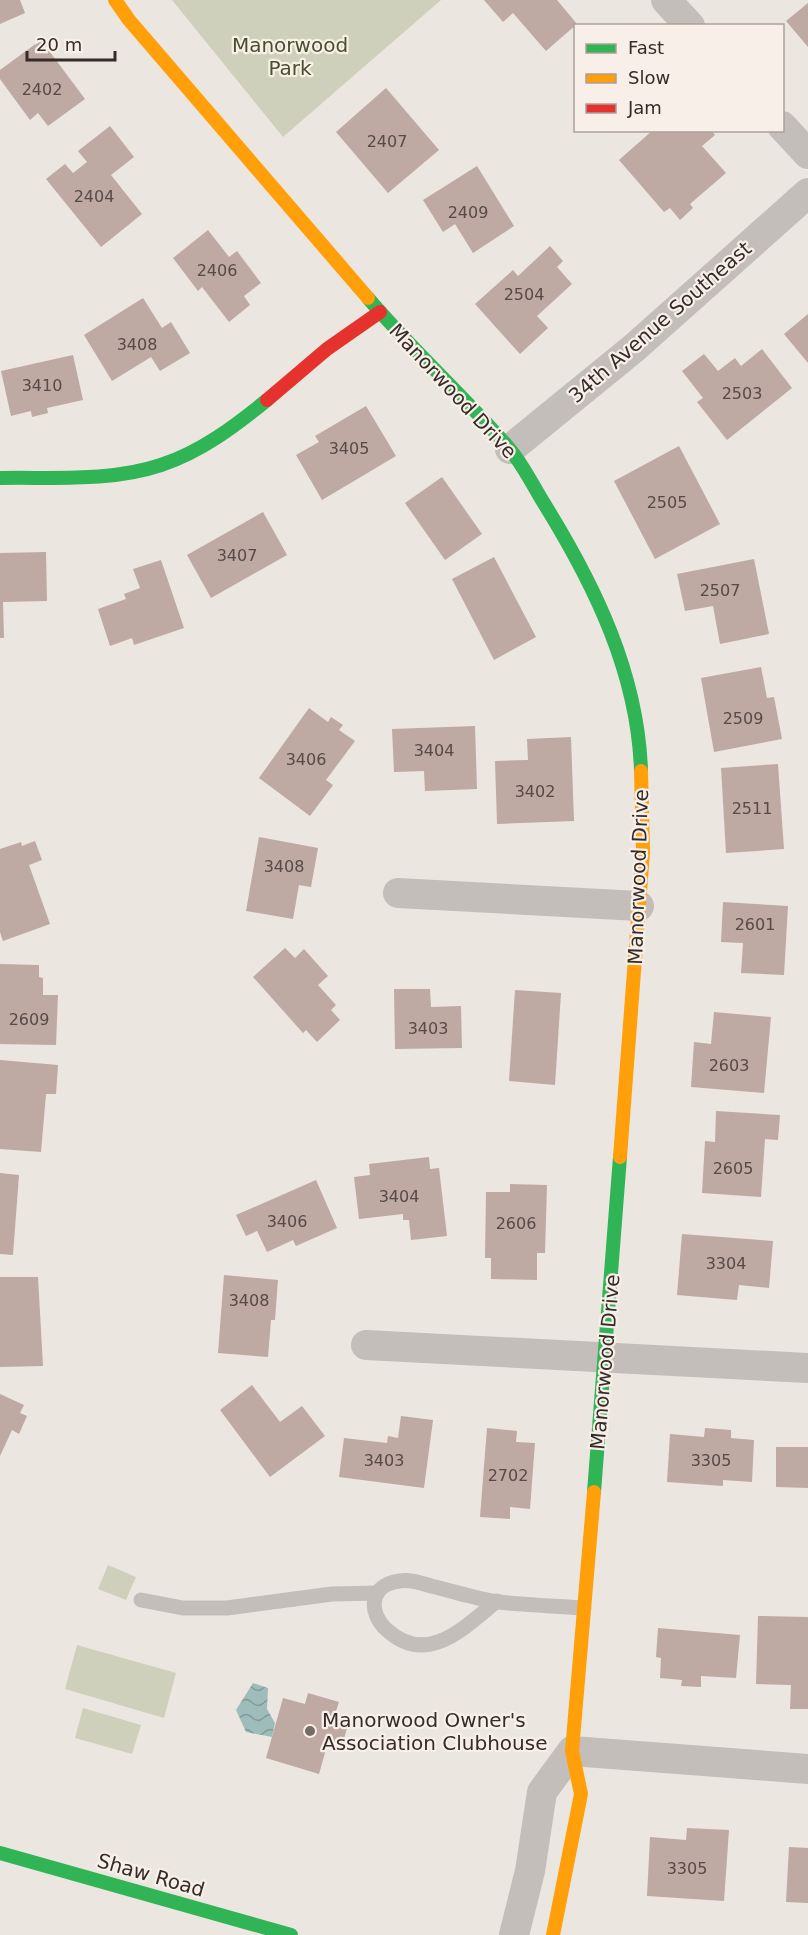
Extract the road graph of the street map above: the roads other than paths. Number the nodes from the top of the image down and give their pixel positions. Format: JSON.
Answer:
{"nodes":[{"id":1,"x":115,"y":0,"type":"edge"},
{"id":2,"x":666,"y":0,"type":"edge"},
{"id":3,"x":688,"y":24,"type":"edge"},
{"id":4,"x":784,"y":127,"type":"edge"},
{"id":5,"x":808,"y":154,"type":"edge"},
{"id":6,"x":808,"y":193,"type":"edge"},
{"id":7,"x":380,"y":312,"type":"junction"},
{"id":8,"x":510,"y":449,"type":"junction"},
{"id":9,"x":0,"y":478,"type":"edge"},
{"id":10,"x":398,"y":894,"type":"dead end"},
{"id":11,"x":639,"y":906,"type":"junction"},
{"id":12,"x":366,"y":1345,"type":"dead end"},
{"id":13,"x":605,"y":1358,"type":"junction"},
{"id":14,"x":808,"y":1368,"type":"edge"},
{"id":15,"x":376,"y":1593,"type":"junction"},
{"id":16,"x":141,"y":1600,"type":"dead end"},
{"id":17,"x":497,"y":1601,"type":"junction"},
{"id":18,"x":584,"y":1608,"type":"junction"},
{"id":19,"x":572,"y":1751,"type":"junction"},
{"id":20,"x":808,"y":1769,"type":"edge"},
{"id":21,"x":0,"y":1853,"type":"edge"},
{"id":22,"x":291,"y":1935,"type":"edge"},
{"id":23,"x":514,"y":1935,"type":"edge"},
{"id":24,"x":553,"y":1935,"type":"edge"}],
"edges":[{"from":1,"to":7,"type":"street","name":"Manorwood Drive"},
{"from":2,"to":3,"type":"street"},
{"from":4,"to":5,"type":"street"},
{"from":6,"to":8,"type":"street","name":"34th Avenue Southeast"},
{"from":7,"to":8,"type":"street","name":"Manorwood Drive"},
{"from":7,"to":9,"type":"street"},
{"from":8,"to":11,"type":"street","name":"Manorwood Drive"},
{"from":10,"to":11,"type":"street"},
{"from":11,"to":13,"type":"street","name":"Manorwood Drive"},
{"from":12,"to":13,"type":"street"},
{"from":13,"to":14,"type":"street"},
{"from":13,"to":18,"type":"street","name":"Manorwood Drive"},
{"from":15,"to":16,"type":"lane"},
{"from":15,"to":17,"type":"lane"},
{"from":15,"to":17,"type":"lane"},
{"from":17,"to":18,"type":"lane"},
{"from":18,"to":19,"type":"street","name":"Manorwood Drive"},
{"from":19,"to":20,"type":"street"},
{"from":19,"to":23,"type":"street"},
{"from":19,"to":24,"type":"street","name":"Manorwood Drive"},
{"from":21,"to":22,"type":"street","name":"Shaw Road"}]}
